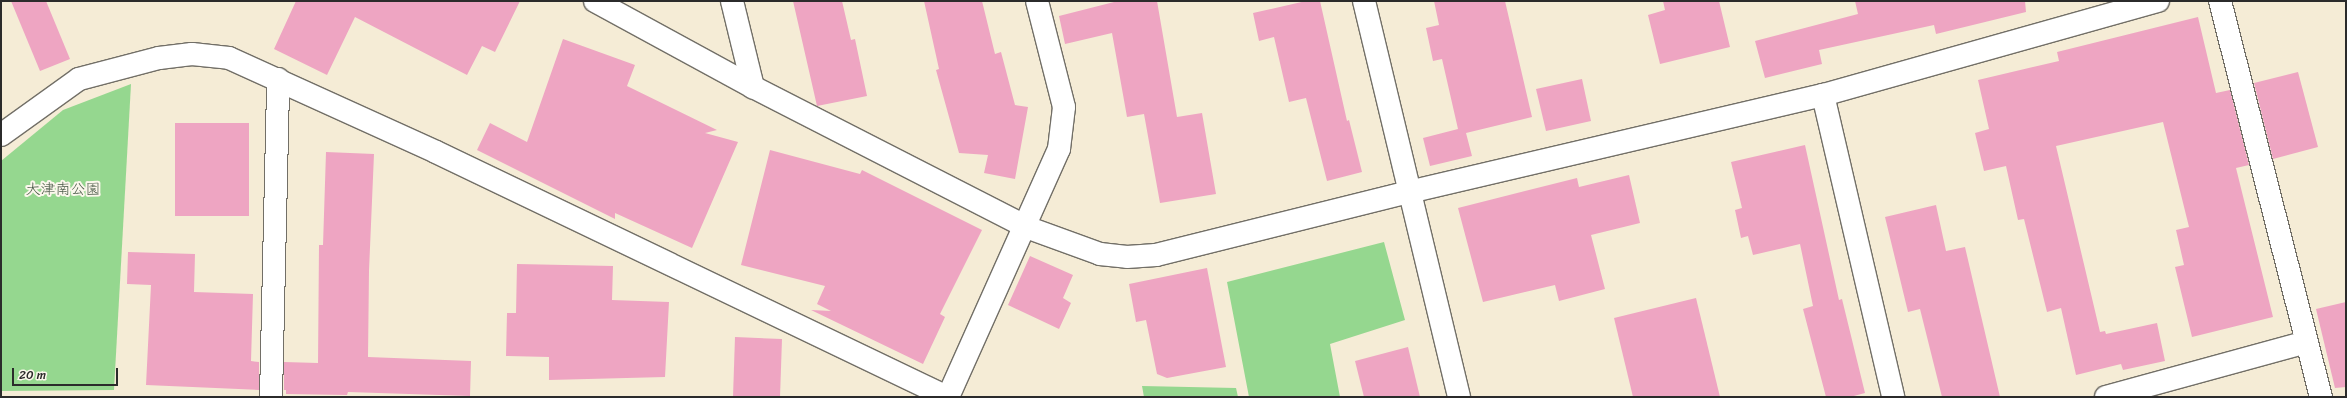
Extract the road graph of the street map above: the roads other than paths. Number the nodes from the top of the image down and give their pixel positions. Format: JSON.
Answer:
{"nodes":[{"id":1,"x":595,"y":1,"type":"edge"},
{"id":2,"x":732,"y":1,"type":"edge"},
{"id":3,"x":1037,"y":1,"type":"edge"},
{"id":4,"x":1364,"y":1,"type":"edge"},
{"id":5,"x":2158,"y":1,"type":"edge"},
{"id":6,"x":2220,"y":1,"type":"edge"},
{"id":7,"x":278,"y":79,"type":"junction"},
{"id":8,"x":752,"y":86,"type":"junction"},
{"id":9,"x":1823,"y":95,"type":"junction"},
{"id":10,"x":1,"y":135,"type":"edge"},
{"id":11,"x":1410,"y":192,"type":"junction"},
{"id":12,"x":1026,"y":227,"type":"junction"},
{"id":13,"x":2307,"y":342,"type":"junction"},
{"id":14,"x":271,"y":397,"type":"edge"},
{"id":15,"x":948,"y":397,"type":"edge"},
{"id":16,"x":1460,"y":397,"type":"edge"},
{"id":17,"x":1893,"y":397,"type":"edge"},
{"id":18,"x":2106,"y":397,"type":"edge"},
{"id":19,"x":2321,"y":397,"type":"edge"}],
"edges":[{"from":1,"to":8,"type":"street"},
{"from":2,"to":8,"type":"street"},
{"from":3,"to":12,"type":"street"},
{"from":4,"to":11,"type":"street"},
{"from":5,"to":9,"type":"street"},
{"from":6,"to":13,"type":"street"},
{"from":7,"to":10,"type":"street"},
{"from":7,"to":14,"type":"street"},
{"from":7,"to":15,"type":"street"},
{"from":8,"to":12,"type":"street"},
{"from":9,"to":11,"type":"street"},
{"from":9,"to":17,"type":"street"},
{"from":11,"to":12,"type":"street"},
{"from":11,"to":16,"type":"street"},
{"from":12,"to":15,"type":"street"},
{"from":13,"to":18,"type":"street"},
{"from":13,"to":19,"type":"street"}]}
